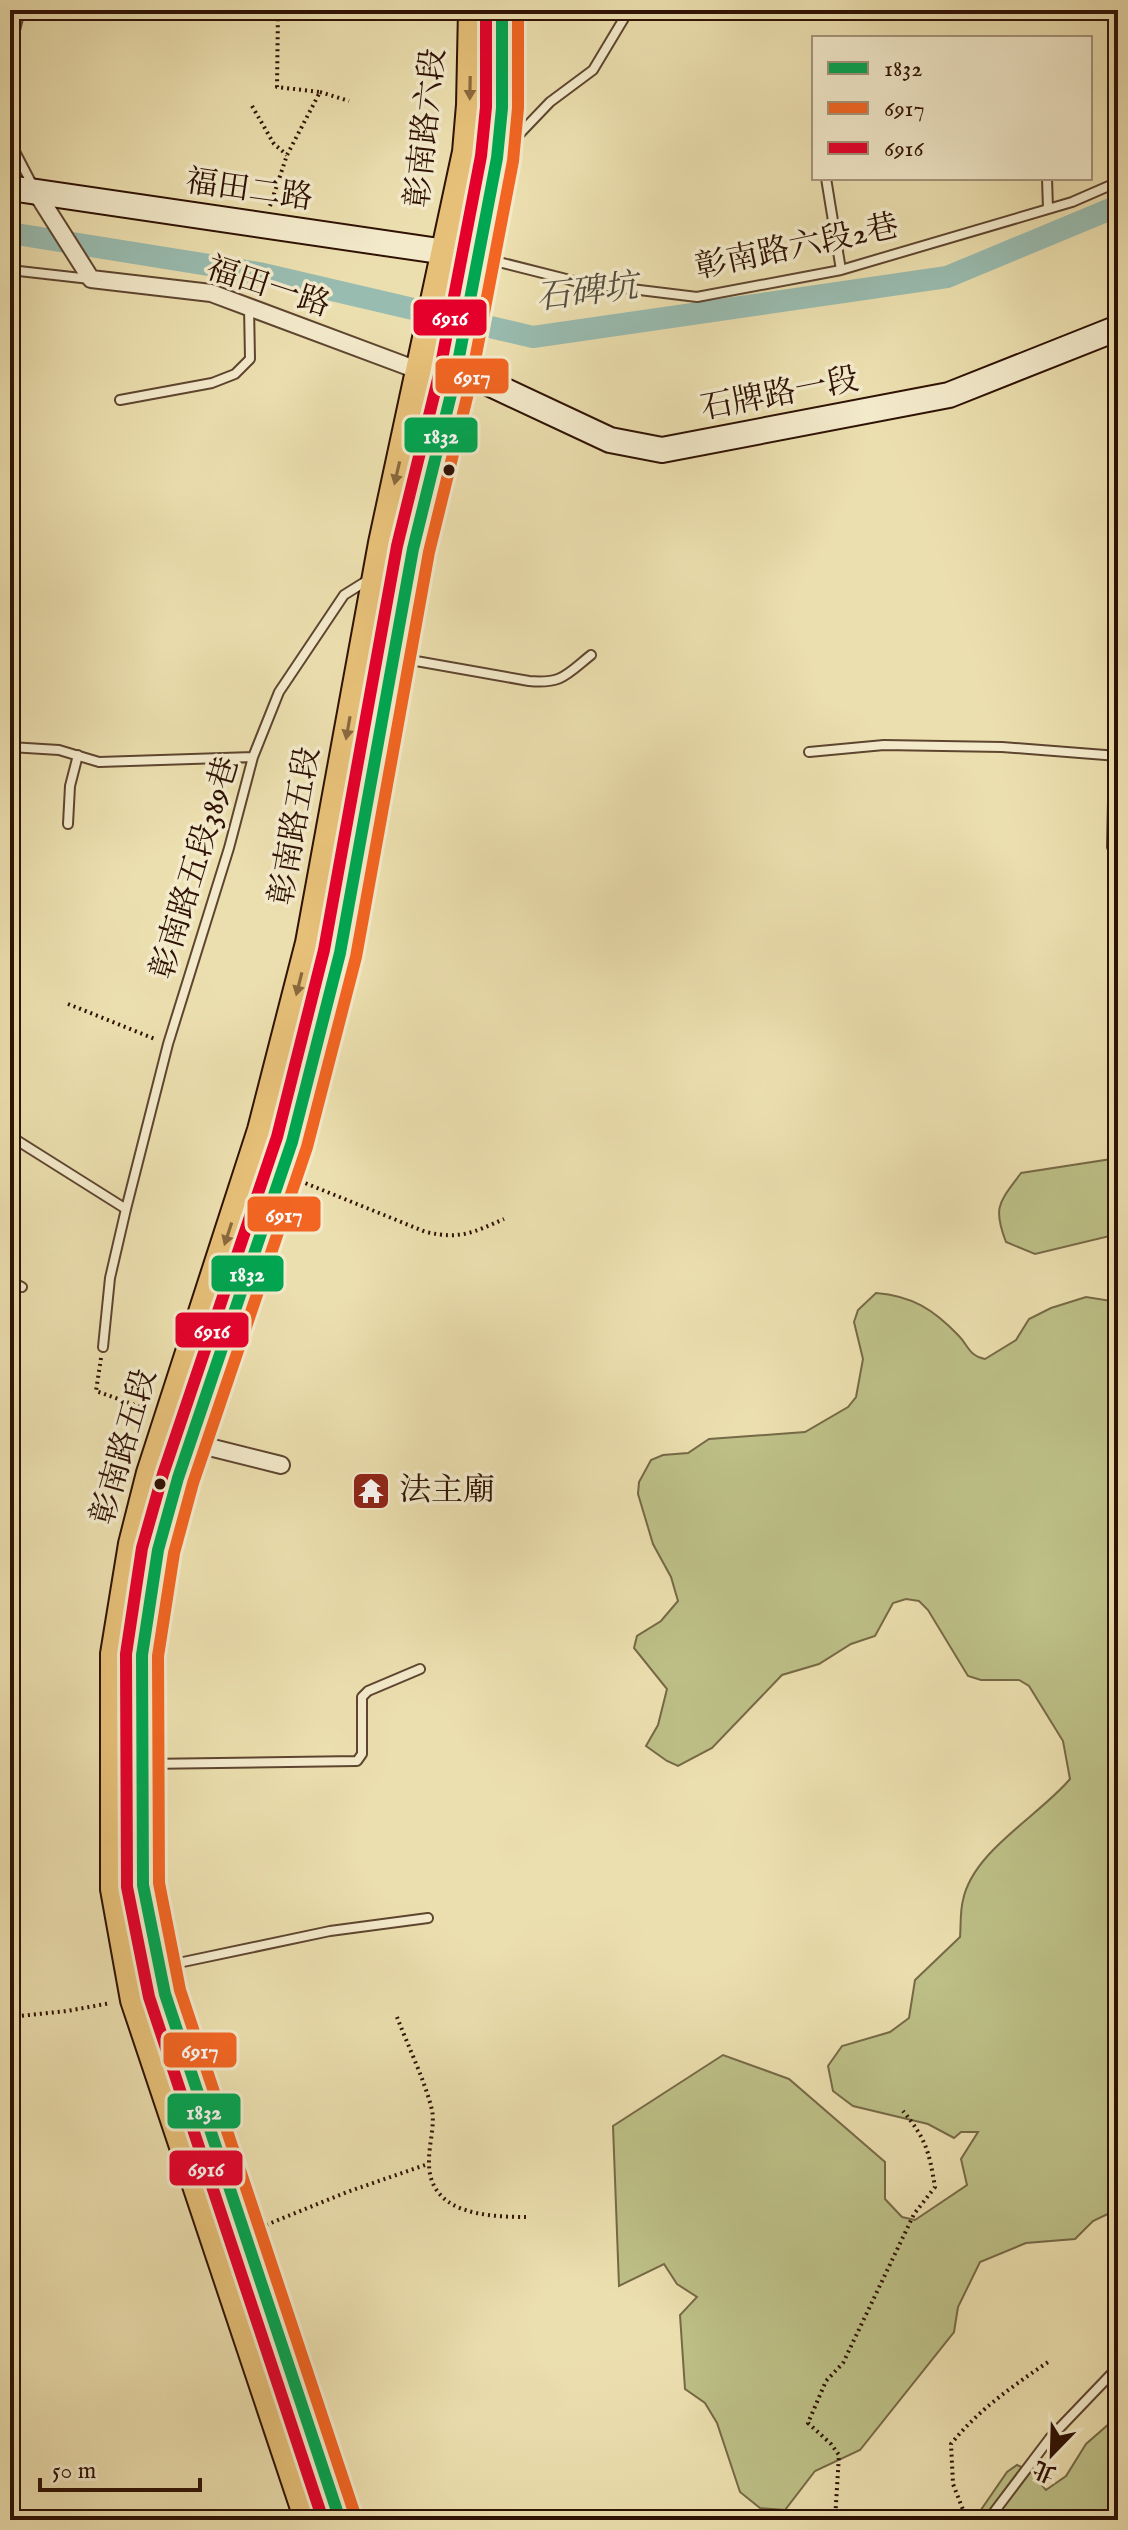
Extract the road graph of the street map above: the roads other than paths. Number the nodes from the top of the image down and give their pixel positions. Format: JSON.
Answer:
{"nodes":[{"id":1,"x":20,"y":10,"type":"edge"},
{"id":2,"x":472,"y":10,"type":"edge"},
{"id":3,"x":502,"y":10,"type":"edge"},
{"id":4,"x":629,"y":10,"type":"edge"},
{"id":5,"x":10,"y":50,"type":"edge"},
{"id":6,"x":10,"y":142,"type":"edge"},
{"id":7,"x":466,"y":152,"type":"junction"},
{"id":8,"x":497,"y":158,"type":"junction"},
{"id":9,"x":826,"y":180,"type":"edge"},
{"id":10,"x":1047,"y":180,"type":"edge"},
{"id":11,"x":1118,"y":182,"type":"edge"},
{"id":12,"x":10,"y":188,"type":"edge"},
{"id":13,"x":36,"y":192,"type":"junction"},
{"id":14,"x":1048,"y":209,"type":"junction"},
{"id":15,"x":446,"y":253,"type":"junction"},
{"id":16,"x":480,"y":257,"type":"junction"},
{"id":17,"x":10,"y":270,"type":"edge"},
{"id":18,"x":841,"y":270,"type":"junction"},
{"id":19,"x":91,"y":279,"type":"junction"},
{"id":20,"x":249,"y":306,"type":"junction"},
{"id":21,"x":1118,"y":328,"type":"edge"},
{"id":22,"x":426,"y":342,"type":"joint"},
{"id":23,"x":460,"y":349,"type":"joint"},
{"id":24,"x":420,"y":371,"type":"junction"},
{"id":25,"x":455,"y":378,"type":"junction"},
{"id":26,"x":120,"y":400,"type":"dead end"},
{"id":27,"x":376,"y":576,"type":"junction"},
{"id":28,"x":591,"y":655,"type":"dead end"},
{"id":29,"x":394,"y":657,"type":"junction"},
{"id":30,"x":10,"y":747,"type":"edge"},
{"id":31,"x":809,"y":752,"type":"dead end"},
{"id":32,"x":78,"y":755,"type":"junction"},
{"id":33,"x":1116,"y":756,"type":"edge"},
{"id":34,"x":253,"y":757,"type":"junction"},
{"id":35,"x":68,"y":824,"type":"dead end"},
{"id":36,"x":1112,"y":847,"type":"dead end"},
{"id":37,"x":10,"y":1136,"type":"edge"},
{"id":38,"x":126,"y":1209,"type":"junction"},
{"id":39,"x":10,"y":1281,"type":"edge"},
{"id":40,"x":22,"y":1287,"type":"dead end"},
{"id":41,"x":103,"y":1347,"type":"road end"},
{"id":42,"x":166,"y":1417,"type":"junction"},
{"id":43,"x":189,"y":1442,"type":"junction"},
{"id":44,"x":281,"y":1465,"type":"dead end"},
{"id":45,"x":420,"y":1669,"type":"dead end"},
{"id":46,"x":142,"y":1764,"type":"junction"},
{"id":47,"x":428,"y":1918,"type":"dead end"},
{"id":48,"x":159,"y":1967,"type":"junction"},
{"id":49,"x":1118,"y":2367,"type":"edge"},
{"id":50,"x":308,"y":2520,"type":"edge"},
{"id":51,"x":340,"y":2520,"type":"edge"},
{"id":52,"x":988,"y":2520,"type":"edge"}],
"edges":[{"from":1,"to":5,"type":"lane"},
{"from":2,"to":7,"type":"main road","name":"彰南路六段","one_way":true},
{"from":3,"to":8,"type":"main road","name":"彰南路六段"},
{"from":4,"to":8,"type":"lane"},
{"from":6,"to":13,"type":"lane"},
{"from":7,"to":8,"type":"lane"},
{"from":7,"to":15,"type":"main road","name":"彰南路六段"},
{"from":8,"to":16,"type":"main road","name":"彰南路六段"},
{"from":9,"to":18,"type":"lane"},
{"from":10,"to":14,"type":"lane"},
{"from":11,"to":14,"type":"lane","name":"彰南路六段2巷"},
{"from":12,"to":13,"type":"street","name":"福田二路"},
{"from":13,"to":15,"type":"street","name":"福田二路"},
{"from":13,"to":19,"type":"street"},
{"from":14,"to":18,"type":"lane","name":"彰南路六段2巷"},
{"from":15,"to":16,"type":"street","name":"福田二路"},
{"from":15,"to":22,"type":"main road","name":"彰南路六段"},
{"from":16,"to":18,"type":"lane","name":"彰南路六段2巷"},
{"from":16,"to":23,"type":"main road","name":"彰南路六段"},
{"from":17,"to":19,"type":"lane","name":"福田一路"},
{"from":19,"to":20,"type":"street","name":"福田一路"},
{"from":20,"to":24,"type":"street","name":"福田一路"},
{"from":20,"to":26,"type":"lane"},
{"from":21,"to":25,"type":"street","name":"石牌路一段"},
{"from":22,"to":24,"type":"main road","name":"彰南路五段"},
{"from":23,"to":25,"type":"main road","name":"彰南路五段"},
{"from":24,"to":25,"type":"street","name":"福田一路"},
{"from":24,"to":27,"type":"main road","name":"彰南路五段","one_way":true},
{"from":25,"to":29,"type":"main road","name":"彰南路五段"},
{"from":27,"to":34,"type":"lane","name":"彰南路五段389巷"},
{"from":27,"to":42,"type":"main road","name":"彰南路五段","one_way":true},
{"from":28,"to":29,"type":"lane"},
{"from":29,"to":43,"type":"main road","name":"彰南路五段"},
{"from":30,"to":32,"type":"lane"},
{"from":31,"to":33,"type":"lane"},
{"from":32,"to":34,"type":"lane"},
{"from":32,"to":35,"type":"lane"},
{"from":33,"to":36,"type":"lane"},
{"from":34,"to":38,"type":"lane","name":"彰南路五段389巷"},
{"from":37,"to":38,"type":"lane"},
{"from":38,"to":41,"type":"lane","name":"彰南路五段389巷"},
{"from":39,"to":40,"type":"lane"},
{"from":42,"to":43,"type":"street"},
{"from":42,"to":50,"type":"main road","name":"彰南路五段"},
{"from":43,"to":44,"type":"street"},
{"from":43,"to":46,"type":"main road","name":"彰南路五段"},
{"from":45,"to":46,"type":"lane"},
{"from":46,"to":48,"type":"main road","name":"彰南路五段"},
{"from":47,"to":48,"type":"lane"},
{"from":48,"to":51,"type":"main road","name":"彰南路五段"},
{"from":49,"to":52,"type":"lane"}]}
